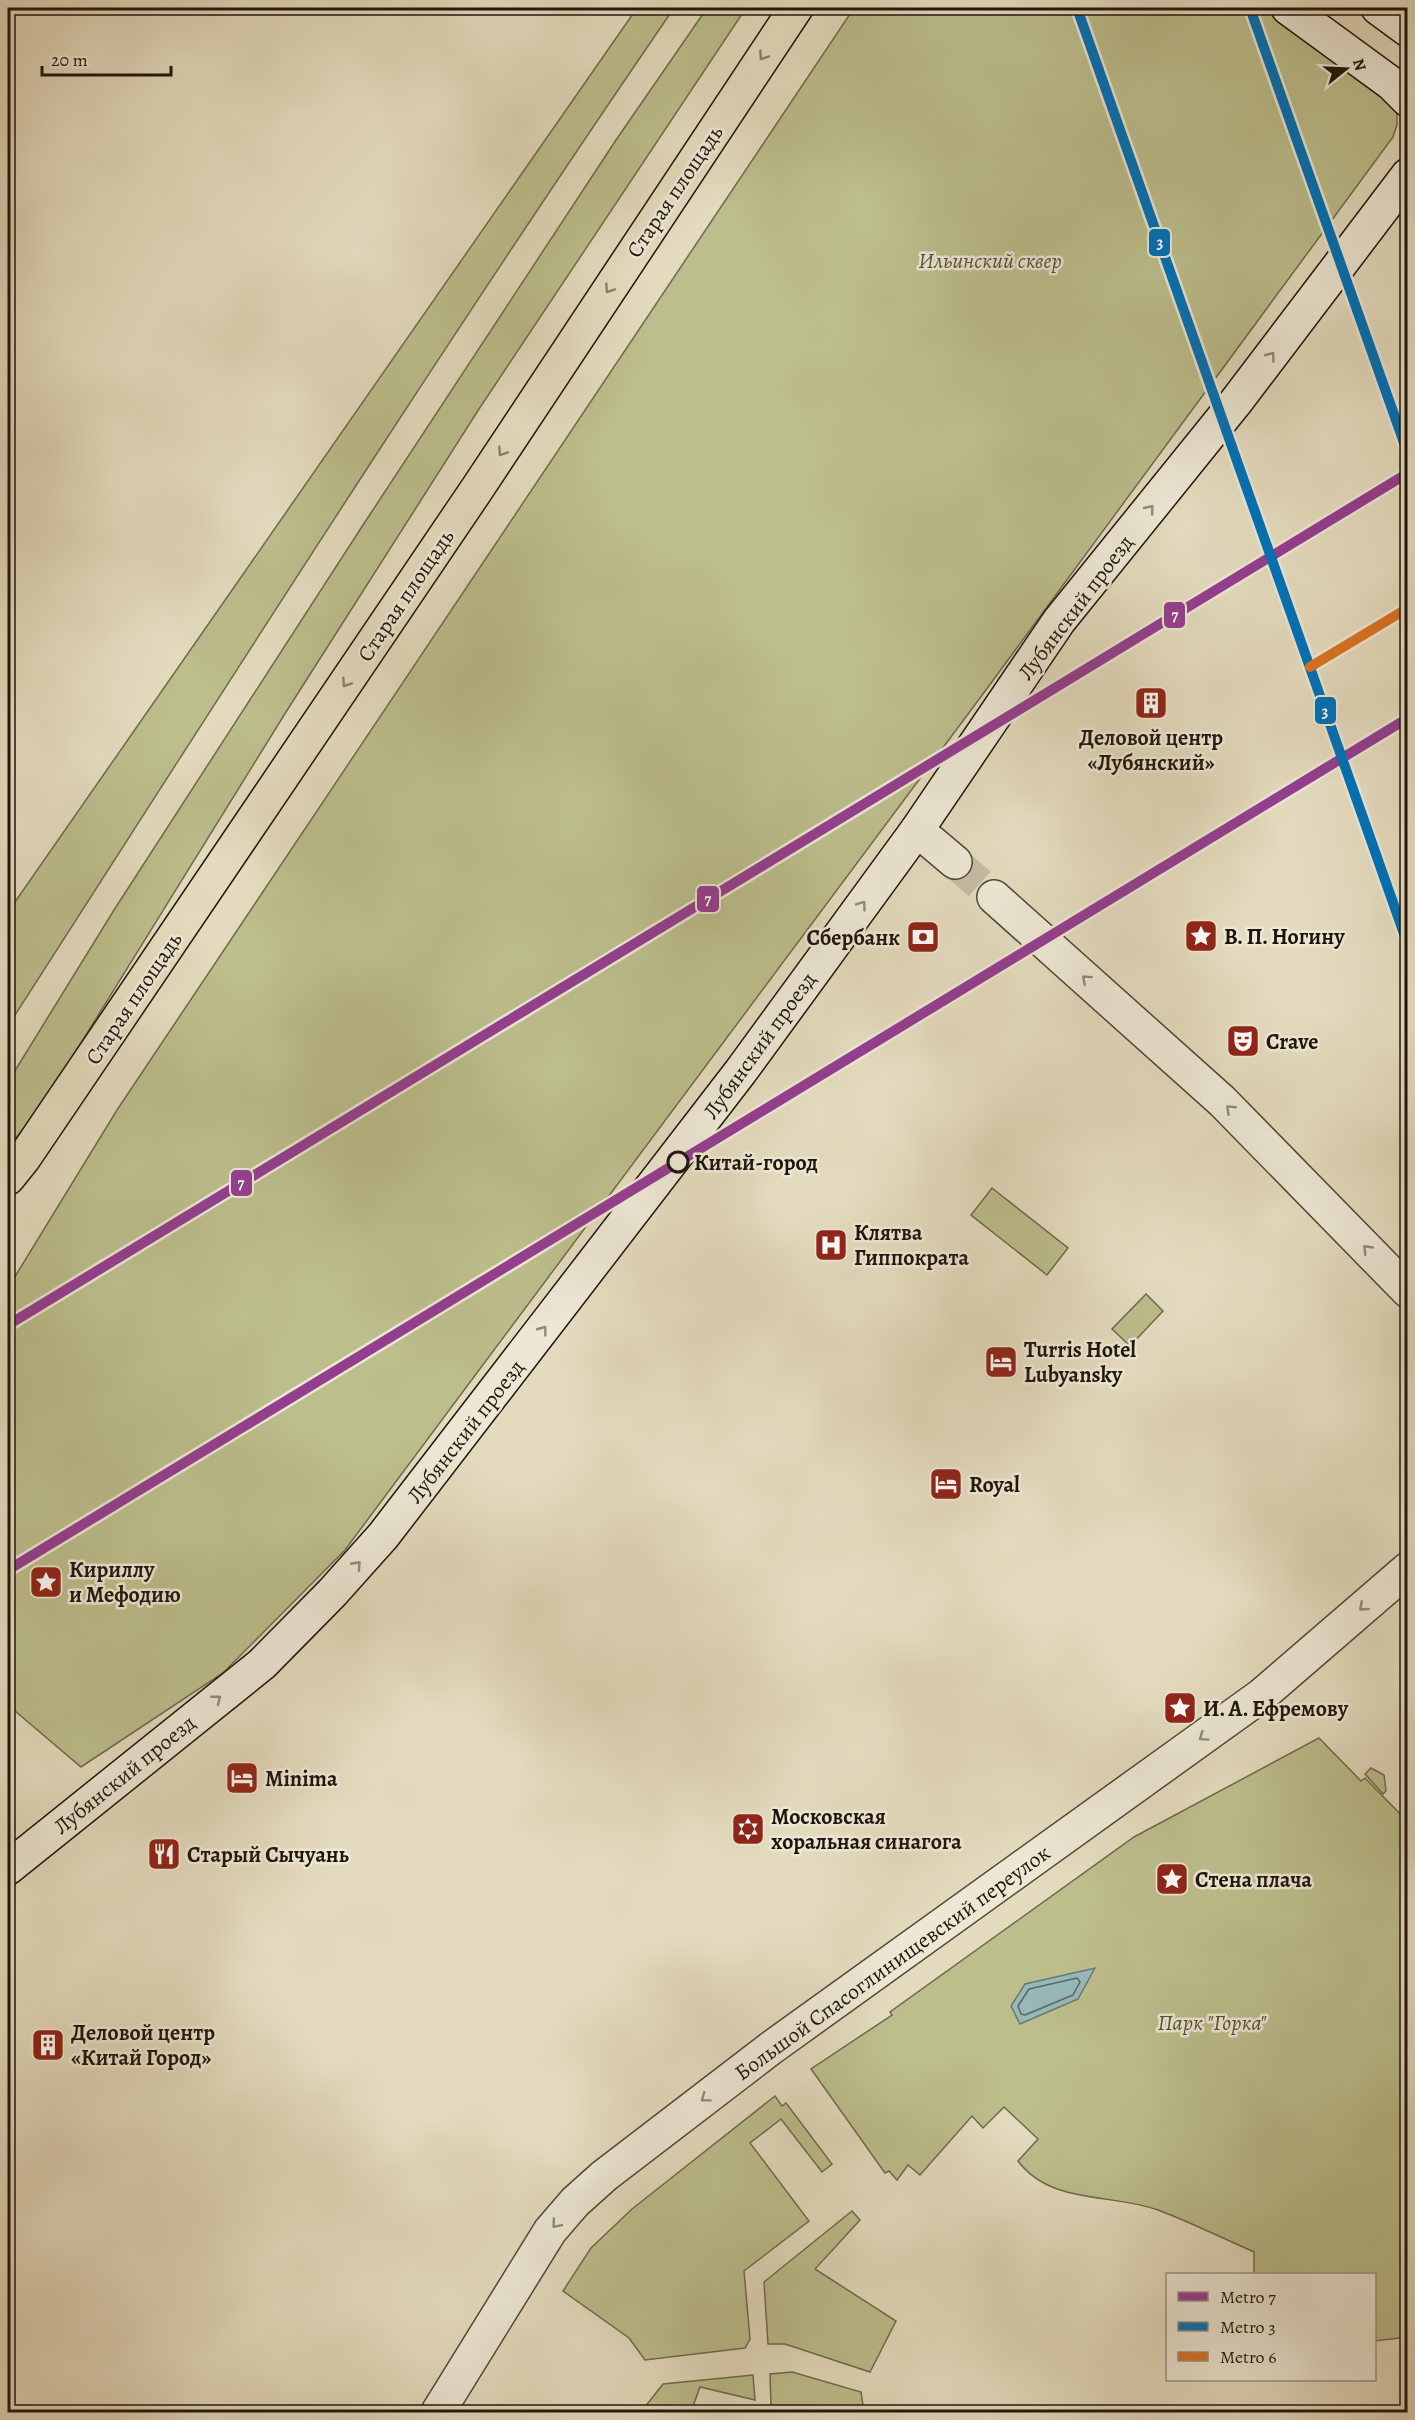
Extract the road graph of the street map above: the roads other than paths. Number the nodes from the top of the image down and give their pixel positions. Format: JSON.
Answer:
{"nodes":[{"id":1,"x":796,"y":8,"type":"edge"},
{"id":2,"x":1288,"y":8,"type":"edge"},
{"id":3,"x":1378,"y":8,"type":"edge"},
{"id":4,"x":1407,"y":30,"type":"edge"},
{"id":5,"x":1407,"y":100,"type":"edge"},
{"id":6,"x":1407,"y":175,"type":"edge"},
{"id":7,"x":917,"y":830,"type":"junction"},
{"id":8,"x":955,"y":861,"type":"tunnel mouth"},
{"id":9,"x":994,"y":897,"type":"tunnel mouth"},
{"id":10,"x":8,"y":1178,"type":"edge"},
{"id":11,"x":1407,"y":1291,"type":"edge"},
{"id":12,"x":1407,"y":1569,"type":"edge"},
{"id":13,"x":8,"y":1868,"type":"edge"},
{"id":14,"x":438,"y":2412,"type":"edge"}],
"edges":[{"from":1,"to":10,"type":"main road","name":"Старая площадь","one_way":true},
{"from":2,"to":5,"type":"main road"},
{"from":3,"to":4,"type":"main road"},
{"from":7,"to":6,"type":"main road","name":"Лубянский проезд","one_way":true},
{"from":7,"to":8,"type":"main road"},
{"from":13,"to":7,"type":"main road","name":"Лубянский проезд","one_way":true},
{"from":11,"to":9,"type":"main road","one_way":true},
{"from":12,"to":14,"type":"main road","name":"Большой Спасоглинищевский переулок","one_way":true}]}
